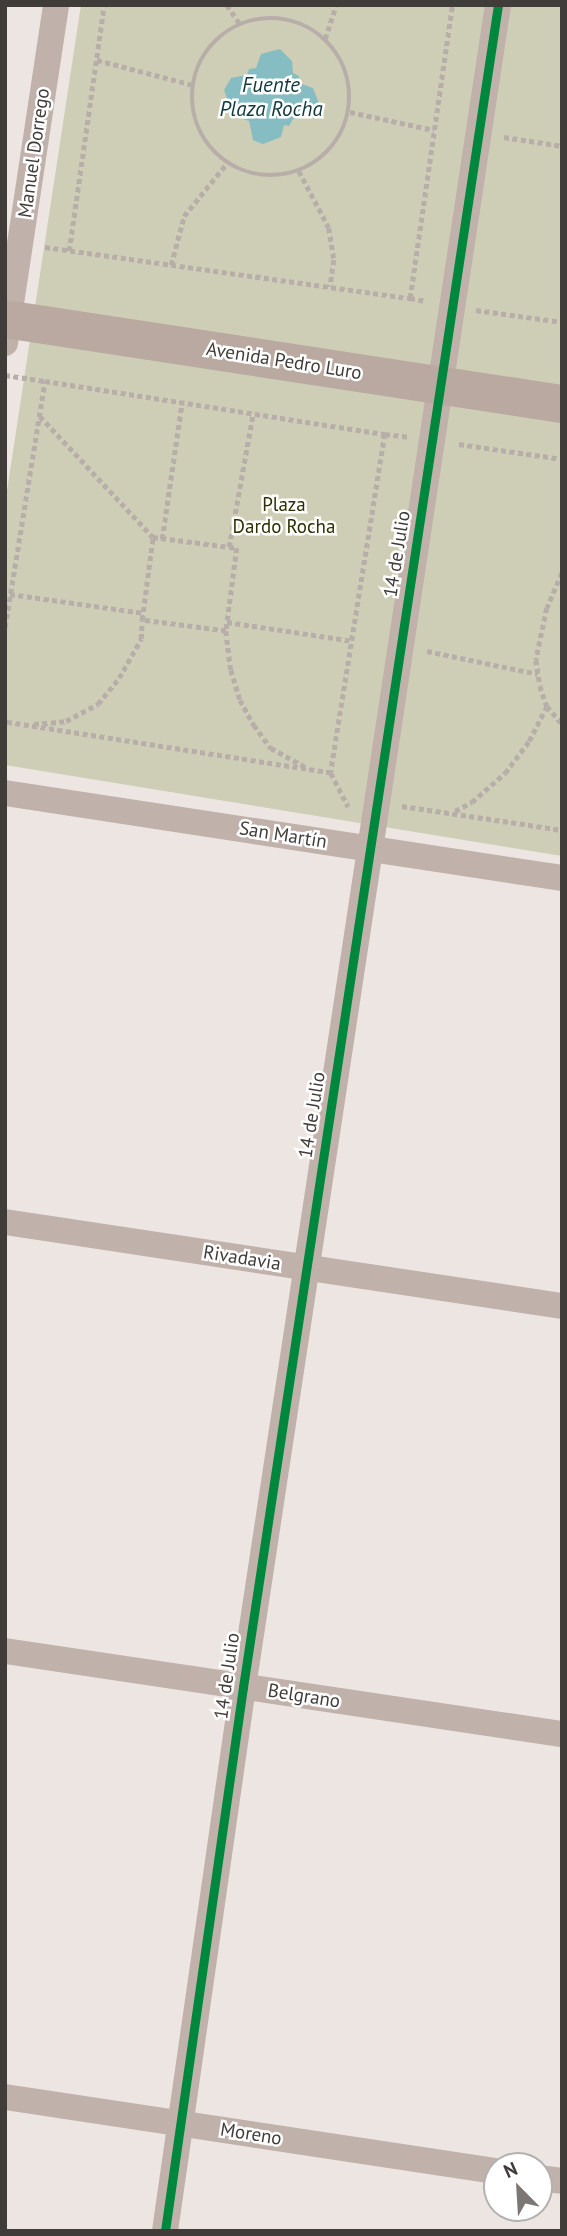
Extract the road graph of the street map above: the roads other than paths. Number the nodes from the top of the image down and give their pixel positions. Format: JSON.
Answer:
{"nodes":[{"id":1,"x":56,"y":5,"type":"edge"},
{"id":2,"x":498,"y":5,"type":"edge"},
{"id":3,"x":6,"y":327,"type":"edge"},
{"id":4,"x":440,"y":385,"type":"junction"},
{"id":5,"x":562,"y":404,"type":"edge"},
{"id":6,"x":5,"y":793,"type":"edge"},
{"id":7,"x":370,"y":849,"type":"junction"},
{"id":8,"x":562,"y":878,"type":"edge"},
{"id":9,"x":5,"y":1222,"type":"edge"},
{"id":10,"x":307,"y":1268,"type":"junction"},
{"id":11,"x":562,"y":1306,"type":"edge"},
{"id":12,"x":5,"y":1651,"type":"edge"},
{"id":13,"x":243,"y":1687,"type":"junction"},
{"id":14,"x":562,"y":1734,"type":"edge"},
{"id":15,"x":5,"y":2097,"type":"edge"},
{"id":16,"x":180,"y":2123,"type":"junction"},
{"id":17,"x":483,"y":2169,"type":"edge"},
{"id":18,"x":165,"y":2231,"type":"edge"}],
"edges":[{"from":1,"to":3,"type":"street","name":"Manuel Dorrego"},
{"from":2,"to":4,"type":"street","name":"14 de Julio"},
{"from":3,"to":4,"type":"main road","name":"Avenida Pedro Luro"},
{"from":4,"to":5,"type":"main road","name":"Avenida Pedro Luro"},
{"from":4,"to":7,"type":"street","name":"14 de Julio"},
{"from":6,"to":7,"type":"street","name":"San Martín"},
{"from":7,"to":8,"type":"street","name":"San Martín"},
{"from":7,"to":10,"type":"street","name":"14 de Julio"},
{"from":9,"to":10,"type":"street","name":"Rivadavia"},
{"from":10,"to":11,"type":"street","name":"Rivadavia"},
{"from":10,"to":13,"type":"street","name":"14 de Julio"},
{"from":12,"to":13,"type":"street","name":"Belgrano"},
{"from":13,"to":14,"type":"street","name":"Belgrano"},
{"from":13,"to":16,"type":"street","name":"14 de Julio"},
{"from":15,"to":16,"type":"street","name":"Moreno"},
{"from":16,"to":17,"type":"street","name":"Moreno"},
{"from":16,"to":18,"type":"street","name":"14 de Julio"}]}
